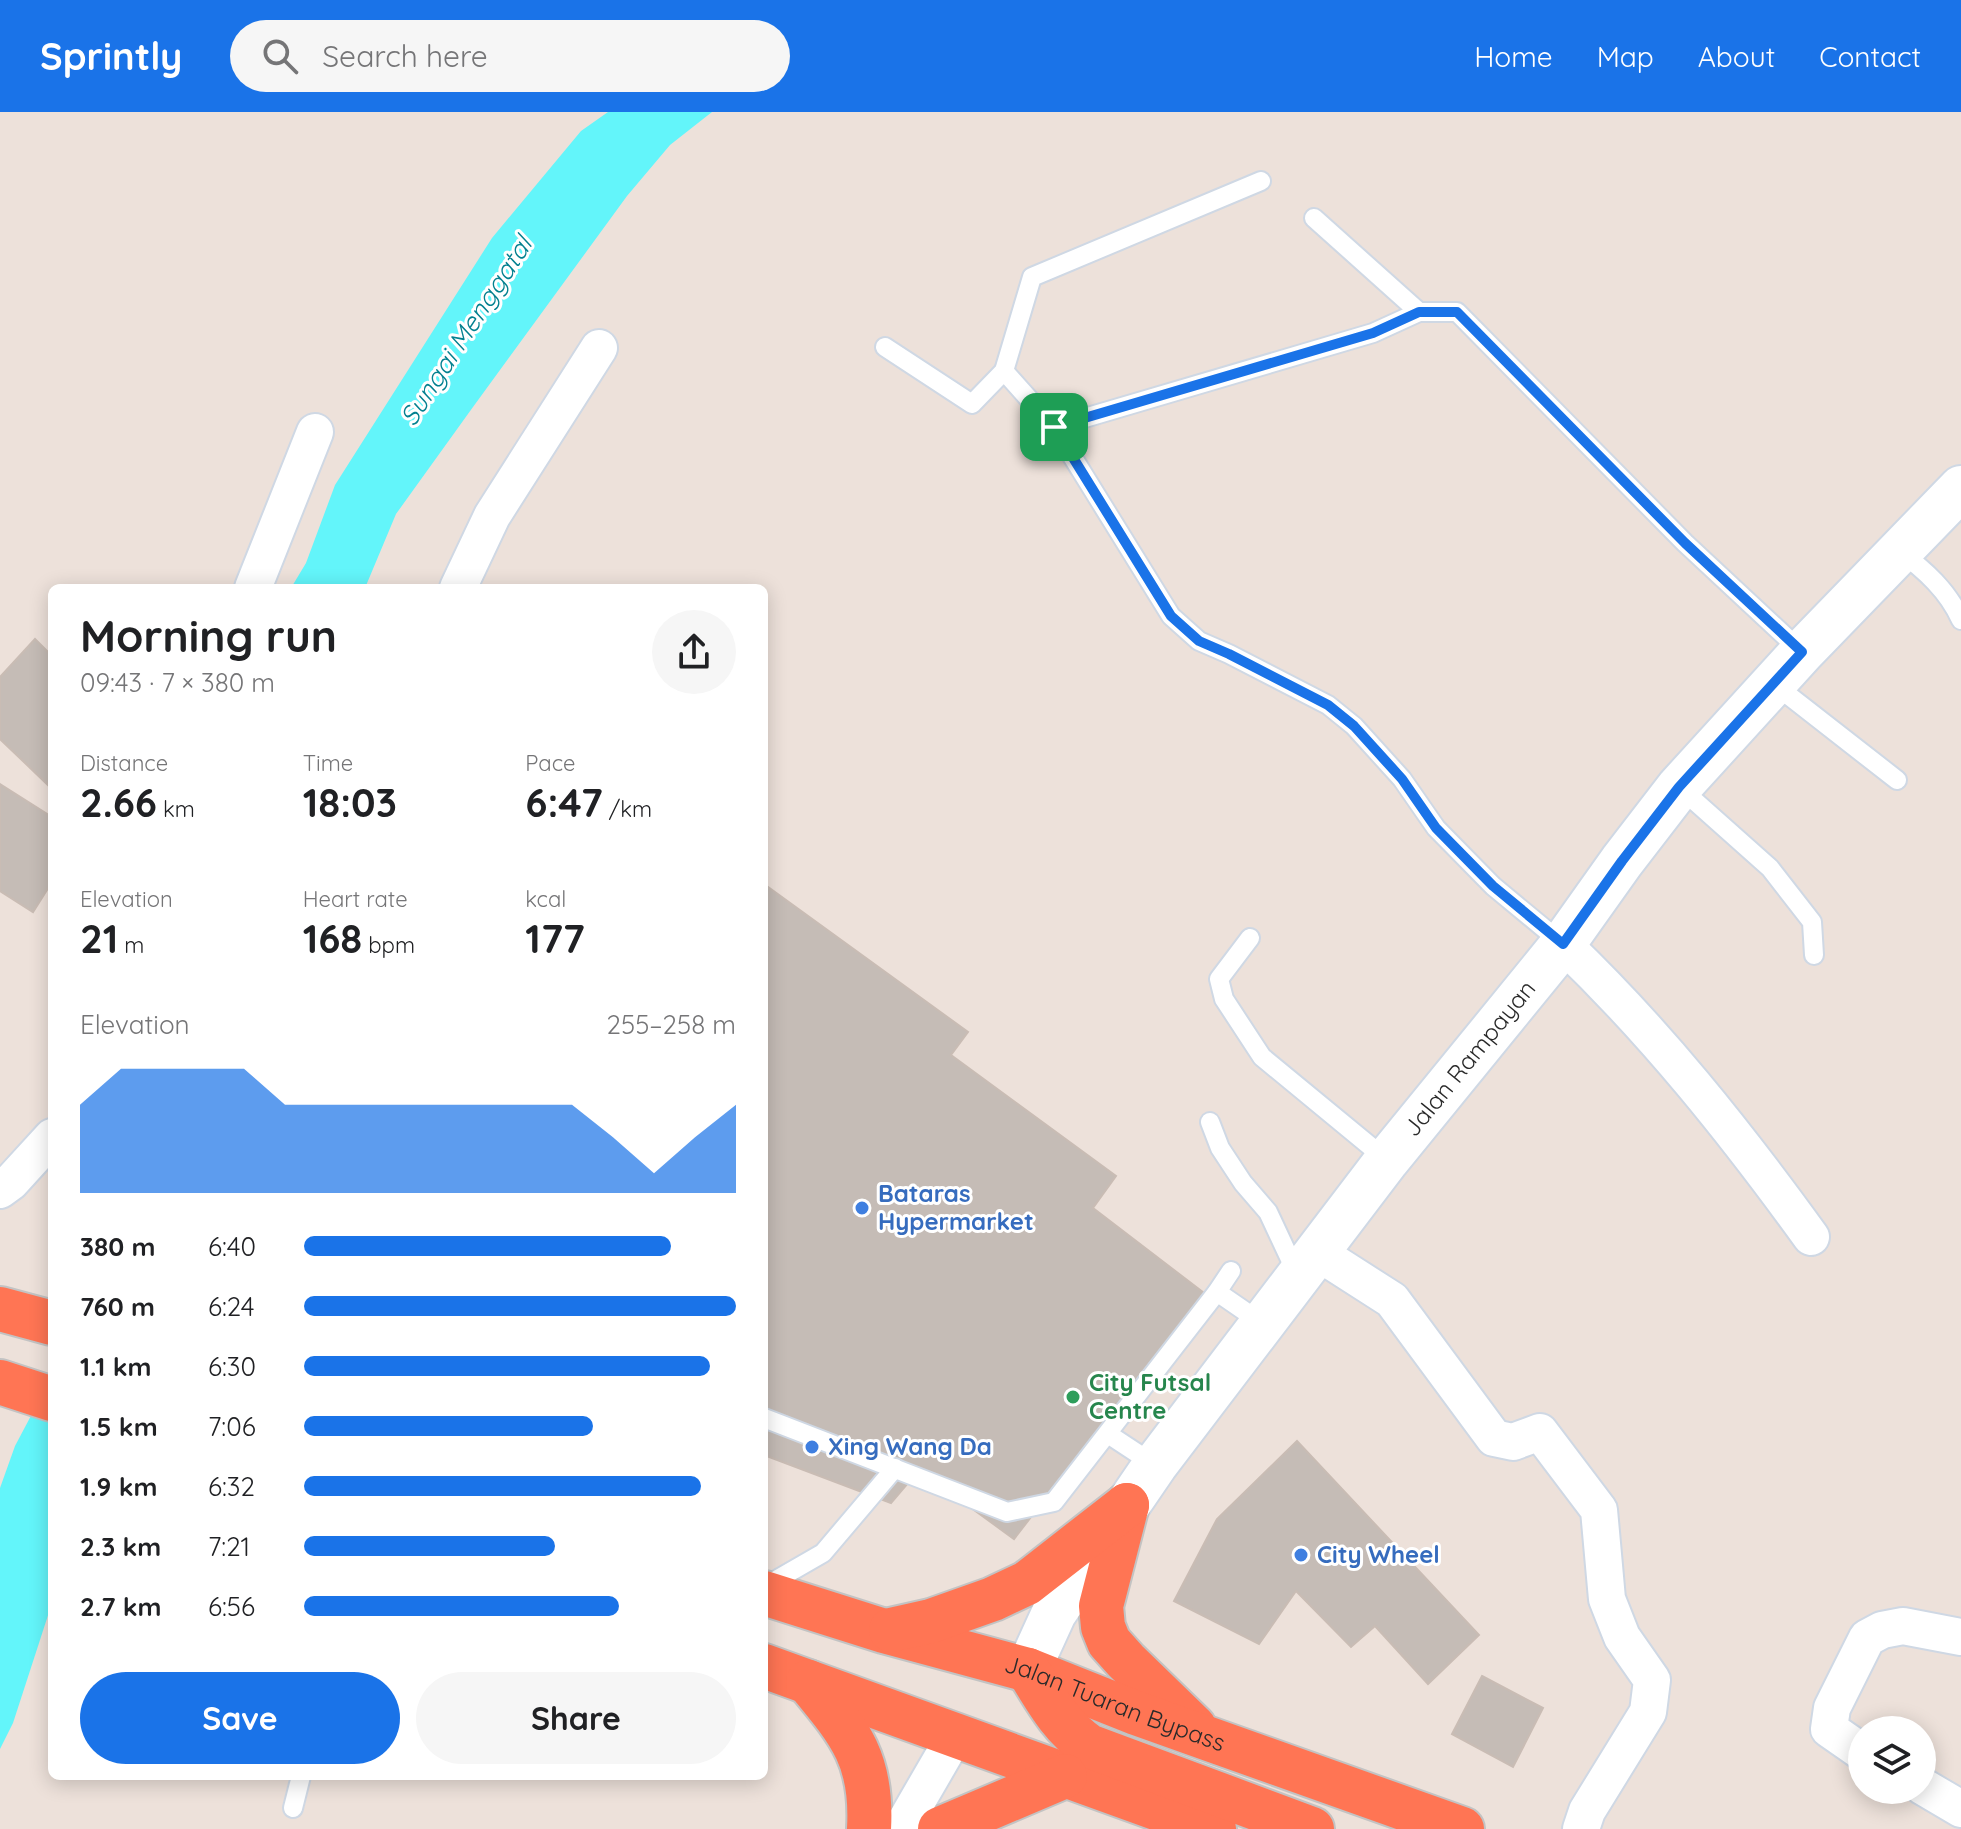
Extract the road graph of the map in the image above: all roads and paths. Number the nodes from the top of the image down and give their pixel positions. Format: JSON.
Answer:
{"nodes":[{"id":1,"x":1261,"y":181,"type":"dead end"},
{"id":2,"x":1314,"y":218,"type":"dead end"},
{"id":3,"x":1419,"y":312,"type":"junction"},
{"id":4,"x":885,"y":347,"type":"dead end"},
{"id":5,"x":599,"y":348,"type":"dead end"},
{"id":6,"x":1004,"y":371,"type":"junction"},
{"id":7,"x":1054,"y":427,"type":"junction"},
{"id":8,"x":315,"y":432,"type":"dead end"},
{"id":9,"x":1961,"y":488,"type":"edge"},
{"id":10,"x":1899,"y":551,"type":"junction"},
{"id":11,"x":255,"y":584,"type":"edge"},
{"id":12,"x":460,"y":584,"type":"edge"},
{"id":13,"x":1961,"y":620,"type":"edge"},
{"id":14,"x":1788,"y":668,"type":"junction"},
{"id":15,"x":1897,"y":780,"type":"dead end"},
{"id":16,"x":1679,"y":787,"type":"junction"},
{"id":17,"x":1250,"y":938,"type":"dead end"},
{"id":18,"x":1563,"y":944,"type":"junction"},
{"id":19,"x":1814,"y":955,"type":"dead end"},
{"id":20,"x":1210,"y":1122,"type":"dead end"},
{"id":21,"x":48,"y":1141,"type":"edge"},
{"id":22,"x":1387,"y":1160,"type":"junction"},
{"id":23,"x":0,"y":1190,"type":"edge"},
{"id":24,"x":1811,"y":1237,"type":"dead end"},
{"id":25,"x":1308,"y":1264,"type":"junction"},
{"id":26,"x":1231,"y":1271,"type":"dead end"},
{"id":27,"x":1217,"y":1292,"type":"junction"},
{"id":28,"x":0,"y":1309,"type":"edge"},
{"id":29,"x":48,"y":1321,"type":"edge"},
{"id":30,"x":1262,"y":1323,"type":"junction"},
{"id":31,"x":768,"y":1420,"type":"edge"},
{"id":32,"x":1108,"y":1434,"type":"junction"},
{"id":33,"x":1155,"y":1465,"type":"junction"},
{"id":34,"x":895,"y":1468,"type":"junction"},
{"id":35,"x":1127,"y":1505,"type":"junction"},
{"id":36,"x":768,"y":1587,"type":"edge"},
{"id":37,"x":768,"y":1591,"type":"edge"},
{"id":38,"x":884,"y":1631,"type":"junction"},
{"id":39,"x":1961,"y":1637,"type":"edge"},
{"id":40,"x":768,"y":1667,"type":"edge"},
{"id":41,"x":1028,"y":1670,"type":"junction"},
{"id":42,"x":805,"y":1680,"type":"junction"},
{"id":43,"x":956,"y":1734,"type":"junction"},
{"id":44,"x":1204,"y":1737,"type":"junction"},
{"id":45,"x":1848,"y":1742,"type":"edge"},
{"id":46,"x":1065,"y":1776,"type":"junction"},
{"id":47,"x":300,"y":1780,"type":"edge"},
{"id":48,"x":1936,"y":1794,"type":"edge"},
{"id":49,"x":293,"y":1808,"type":"dead end"},
{"id":50,"x":1961,"y":1809,"type":"edge"},
{"id":51,"x":869,"y":1829,"type":"edge"},
{"id":52,"x":901,"y":1829,"type":"edge"},
{"id":53,"x":940,"y":1829,"type":"edge"},
{"id":54,"x":1211,"y":1829,"type":"edge"},
{"id":55,"x":1312,"y":1829,"type":"edge"},
{"id":56,"x":1462,"y":1829,"type":"edge"},
{"id":57,"x":1581,"y":1829,"type":"edge"}],
"edges":[{"from":1,"to":6,"type":"lane"},
{"from":2,"to":3,"type":"lane"},
{"from":3,"to":7,"type":"lane"},
{"from":3,"to":14,"type":"lane"},
{"from":4,"to":6,"type":"lane"},
{"from":5,"to":12,"type":"street"},
{"from":6,"to":7,"type":"lane"},
{"from":7,"to":18,"type":"lane"},
{"from":8,"to":11,"type":"street"},
{"from":9,"to":10,"type":"street","name":"Jalan Rampayan"},
{"from":10,"to":13,"type":"lane"},
{"from":10,"to":14,"type":"street","name":"Jalan Rampayan"},
{"from":14,"to":15,"type":"lane"},
{"from":14,"to":16,"type":"street","name":"Jalan Rampayan"},
{"from":16,"to":18,"type":"street","name":"Jalan Rampayan"},
{"from":16,"to":19,"type":"lane"},
{"from":17,"to":22,"type":"lane"},
{"from":18,"to":22,"type":"street","name":"Jalan Rampayan"},
{"from":18,"to":24,"type":"street"},
{"from":20,"to":25,"type":"lane"},
{"from":21,"to":23,"type":"street"},
{"from":22,"to":25,"type":"street","name":"Jalan Rampayan"},
{"from":25,"to":30,"type":"street","name":"Jalan Rampayan"},
{"from":25,"to":57,"type":"street"},
{"from":26,"to":27,"type":"lane"},
{"from":27,"to":30,"type":"lane"},
{"from":27,"to":32,"type":"lane"},
{"from":28,"to":29,"type":"highway"},
{"from":30,"to":33,"type":"street","name":"Jalan Rampayan"},
{"from":31,"to":34,"type":"lane"},
{"from":32,"to":33,"type":"lane"},
{"from":32,"to":34,"type":"lane"},
{"from":33,"to":35,"type":"street","name":"Jalan Rampayan"},
{"from":34,"to":36,"type":"lane"},
{"from":35,"to":38,"type":"highway"},
{"from":35,"to":41,"type":"street","name":"Jalan Rampayan"},
{"from":35,"to":44,"type":"highway"},
{"from":37,"to":38,"type":"highway","name":"Jalan Tuaran Bypass"},
{"from":38,"to":41,"type":"highway","name":"Jalan Tuaran Bypass"},
{"from":39,"to":45,"type":"street"},
{"from":40,"to":42,"type":"highway"},
{"from":41,"to":44,"type":"highway","name":"Jalan Tuaran Bypass"},
{"from":41,"to":55,"type":"highway"},
{"from":42,"to":43,"type":"highway"},
{"from":42,"to":51,"type":"highway"},
{"from":43,"to":46,"type":"highway"},
{"from":43,"to":52,"type":"street"},
{"from":44,"to":56,"type":"highway","name":"Jalan Tuaran Bypass"},
{"from":46,"to":53,"type":"highway"},
{"from":46,"to":54,"type":"highway"},
{"from":47,"to":49,"type":"lane"},
{"from":48,"to":50,"type":"street"}]}
